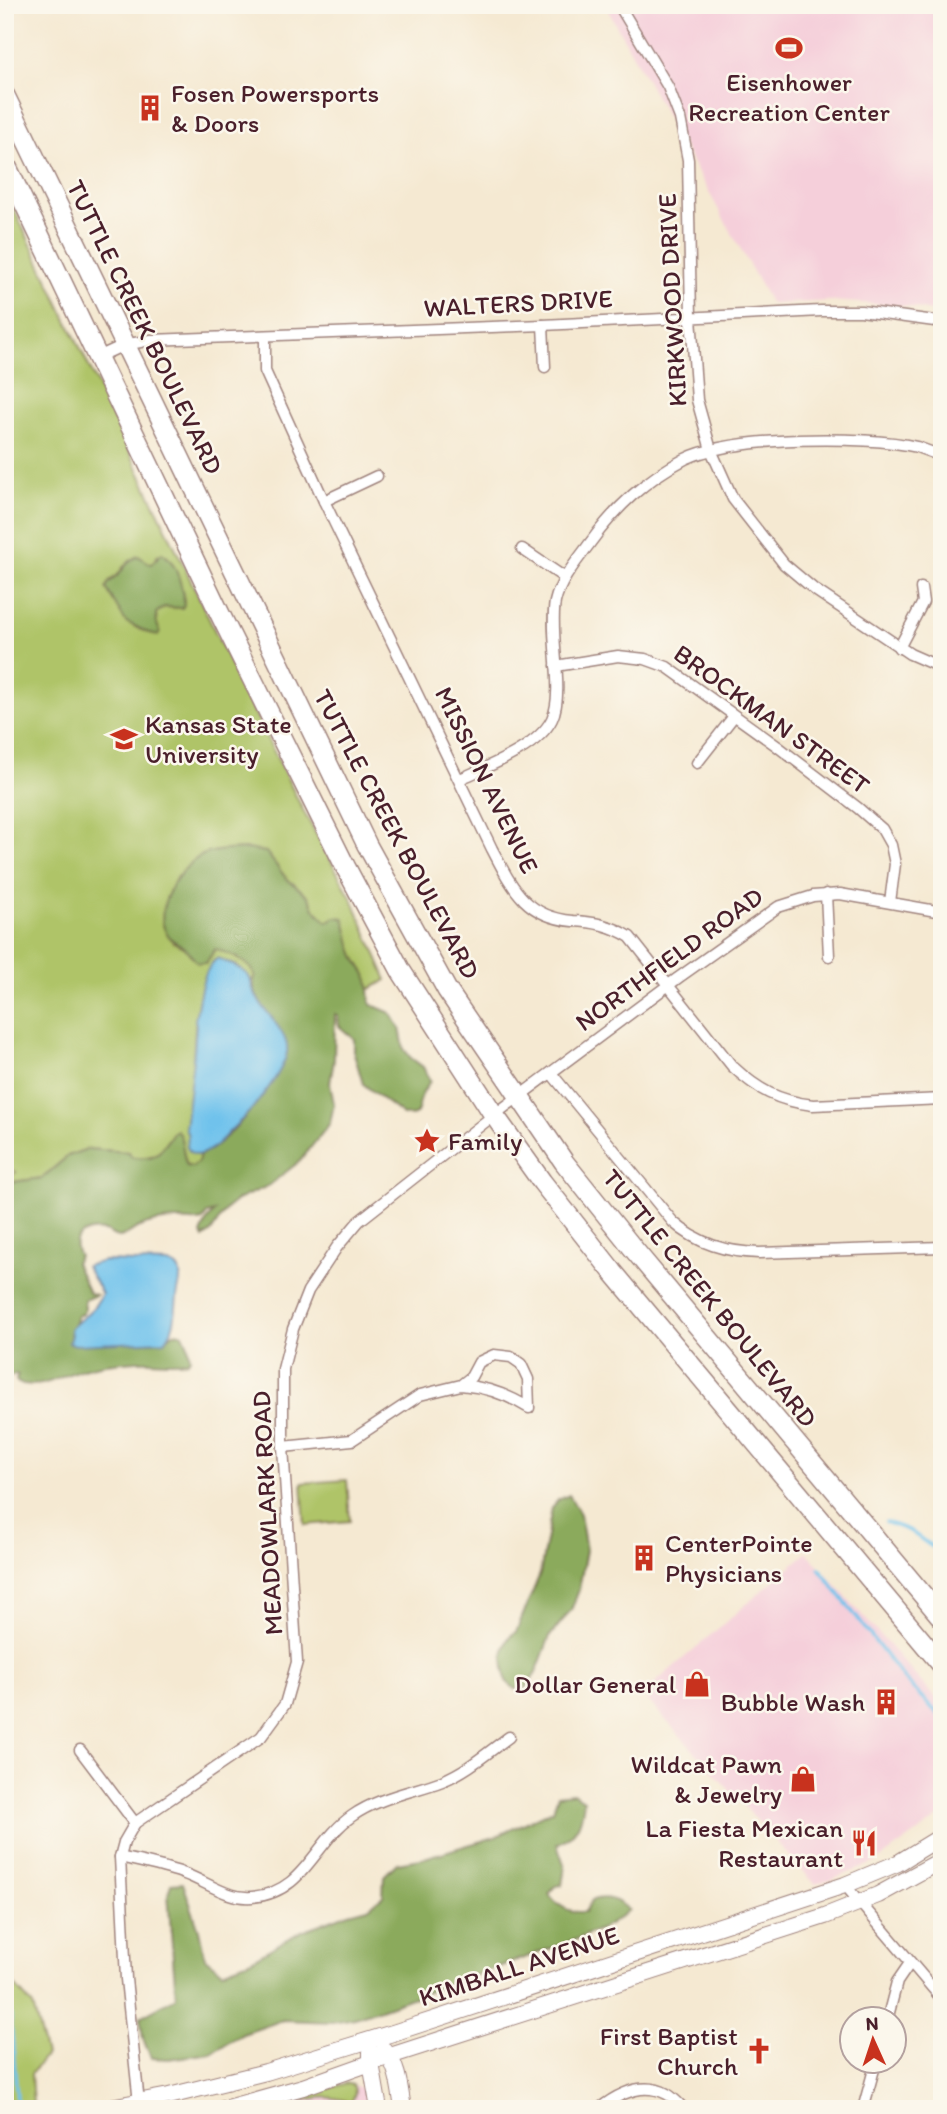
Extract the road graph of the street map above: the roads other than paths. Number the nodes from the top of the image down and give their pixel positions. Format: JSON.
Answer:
{"nodes":[{"id":1,"x":619,"y":5,"type":"edge"},
{"id":2,"x":5,"y":96,"type":"edge"},
{"id":3,"x":5,"y":163,"type":"edge"},
{"id":4,"x":691,"y":317,"type":"junction"},
{"id":5,"x":942,"y":322,"type":"edge"},
{"id":6,"x":543,"y":325,"type":"junction"},
{"id":7,"x":265,"y":336,"type":"junction"},
{"id":8,"x":124,"y":345,"type":"junction"},
{"id":9,"x":98,"y":357,"type":"junction"},
{"id":10,"x":545,"y":367,"type":"dead end"},
{"id":11,"x":710,"y":450,"type":"junction"},
{"id":12,"x":942,"y":456,"type":"edge"},
{"id":13,"x":377,"y":476,"type":"dead end"},
{"id":14,"x":324,"y":501,"type":"junction"},
{"id":15,"x":522,"y":549,"type":"dead end"},
{"id":16,"x":565,"y":578,"type":"junction"},
{"id":17,"x":921,"y":589,"type":"dead end"},
{"id":18,"x":900,"y":648,"type":"junction"},
{"id":19,"x":556,"y":666,"type":"junction"},
{"id":20,"x":942,"y":668,"type":"edge"},
{"id":21,"x":734,"y":716,"type":"junction"},
{"id":22,"x":697,"y":763,"type":"dead end"},
{"id":23,"x":460,"y":779,"type":"junction"},
{"id":24,"x":825,"y":894,"type":"junction"},
{"id":25,"x":890,"y":902,"type":"junction"},
{"id":26,"x":942,"y":912,"type":"edge"},
{"id":27,"x":830,"y":956,"type":"dead end"},
{"id":28,"x":669,"y":985,"type":"junction"},
{"id":29,"x":551,"y":1073,"type":"junction"},
{"id":30,"x":518,"y":1097,"type":"junction"},
{"id":31,"x":942,"y":1099,"type":"edge"},
{"id":32,"x":494,"y":1115,"type":"junction"},
{"id":33,"x":942,"y":1247,"type":"edge"},
{"id":34,"x":461,"y":1385,"type":"junction"},
{"id":35,"x":283,"y":1447,"type":"junction"},
{"id":36,"x":942,"y":1618,"type":"edge"},
{"id":37,"x":942,"y":1665,"type":"edge"},
{"id":38,"x":509,"y":1737,"type":"dead end"},
{"id":39,"x":80,"y":1750,"type":"dead end"},
{"id":40,"x":135,"y":1823,"type":"junction"},
{"id":41,"x":942,"y":1836,"type":"edge"},
{"id":42,"x":120,"y":1857,"type":"junction"},
{"id":43,"x":939,"y":1863,"type":"edge"},
{"id":44,"x":845,"y":1885,"type":"junction"},
{"id":45,"x":861,"y":1902,"type":"junction"},
{"id":46,"x":910,"y":1963,"type":"junction"},
{"id":47,"x":942,"y":1999,"type":"edge"},
{"id":48,"x":891,"y":2006,"type":"edge"},
{"id":49,"x":372,"y":2039,"type":"junction"},
{"id":50,"x":390,"y":2056,"type":"junction"},
{"id":51,"x":370,"y":2063,"type":"junction"},
{"id":52,"x":872,"y":2076,"type":"edge"},
{"id":53,"x":139,"y":2106,"type":"edge"},
{"id":54,"x":100,"y":2109,"type":"edge"},
{"id":55,"x":223,"y":2109,"type":"edge"},
{"id":56,"x":379,"y":2109,"type":"edge"},
{"id":57,"x":403,"y":2109,"type":"edge"},
{"id":58,"x":599,"y":2109,"type":"edge"},
{"id":59,"x":684,"y":2109,"type":"edge"},
{"id":60,"x":863,"y":2109,"type":"edge"}],
"edges":[{"from":1,"to":4,"type":"street","name":"KIRKWOOD DRIVE"},
{"from":2,"to":8,"type":"highway","name":"TUTTLE CREEK BOULEVARD"},
{"from":3,"to":9,"type":"highway","name":"TUTTLE CREEK BOULEVARD"},
{"from":4,"to":5,"type":"street","name":"WALTERS DRIVE"},
{"from":4,"to":6,"type":"street","name":"WALTERS DRIVE"},
{"from":4,"to":11,"type":"street","name":"KIRKWOOD DRIVE"},
{"from":6,"to":7,"type":"street","name":"WALTERS DRIVE"},
{"from":6,"to":10,"type":"street"},
{"from":7,"to":8,"type":"street","name":"WALTERS DRIVE"},
{"from":7,"to":14,"type":"street","name":"MISSION AVENUE"},
{"from":8,"to":9,"type":"street","name":"WALTERS DRIVE"},
{"from":8,"to":30,"type":"highway","name":"TUTTLE CREEK BOULEVARD"},
{"from":9,"to":32,"type":"highway","name":"TUTTLE CREEK BOULEVARD"},
{"from":11,"to":12,"type":"street"},
{"from":11,"to":16,"type":"street"},
{"from":11,"to":18,"type":"street","name":"KIRKWOOD DRIVE"},
{"from":13,"to":14,"type":"street"},
{"from":14,"to":23,"type":"street","name":"MISSION AVENUE"},
{"from":15,"to":16,"type":"street"},
{"from":16,"to":19,"type":"street"},
{"from":17,"to":18,"type":"street"},
{"from":18,"to":20,"type":"street","name":"KIRKWOOD DRIVE"},
{"from":19,"to":21,"type":"street","name":"BROCKMAN STREET"},
{"from":19,"to":23,"type":"street"},
{"from":21,"to":22,"type":"street"},
{"from":21,"to":25,"type":"street","name":"BROCKMAN STREET"},
{"from":23,"to":28,"type":"street","name":"MISSION AVENUE"},
{"from":24,"to":25,"type":"street","name":"NORTHFIELD ROAD"},
{"from":24,"to":27,"type":"street"},
{"from":24,"to":28,"type":"street","name":"NORTHFIELD ROAD"},
{"from":25,"to":26,"type":"street","name":"NORTHFIELD ROAD"},
{"from":28,"to":29,"type":"street","name":"NORTHFIELD ROAD"},
{"from":28,"to":31,"type":"street","name":"MISSION AVENUE"},
{"from":29,"to":30,"type":"street","name":"NORTHFIELD ROAD"},
{"from":29,"to":33,"type":"street"},
{"from":30,"to":32,"type":"street","name":"MEADOWLARK ROAD"},
{"from":30,"to":36,"type":"highway","name":"TUTTLE CREEK BOULEVARD"},
{"from":32,"to":35,"type":"street","name":"MEADOWLARK ROAD"},
{"from":32,"to":37,"type":"highway","name":"TUTTLE CREEK BOULEVARD"},
{"from":34,"to":34,"type":"street"},
{"from":34,"to":35,"type":"street"},
{"from":35,"to":40,"type":"street","name":"MEADOWLARK ROAD"},
{"from":38,"to":42,"type":"street"},
{"from":39,"to":40,"type":"street"},
{"from":40,"to":42,"type":"street"},
{"from":41,"to":44,"type":"main road","name":"KIMBALL AVENUE"},
{"from":42,"to":53,"type":"street"},
{"from":43,"to":45,"type":"main road","name":"KIMBALL AVENUE"},
{"from":44,"to":45,"type":"street"},
{"from":44,"to":49,"type":"main road","name":"KIMBALL AVENUE"},
{"from":45,"to":46,"type":"street"},
{"from":45,"to":50,"type":"main road","name":"KIMBALL AVENUE"},
{"from":46,"to":47,"type":"street"},
{"from":46,"to":48,"type":"street"},
{"from":49,"to":50,"type":"main road"},
{"from":49,"to":51,"type":"main road"},
{"from":49,"to":53,"type":"main road","name":"KIMBALL AVENUE"},
{"from":50,"to":51,"type":"main road","name":"KIMBALL AVENUE"},
{"from":50,"to":57,"type":"main road"},
{"from":51,"to":55,"type":"main road","name":"KIMBALL AVENUE"},
{"from":51,"to":56,"type":"main road"},
{"from":52,"to":60,"type":"street"},
{"from":53,"to":54,"type":"main road","name":"KIMBALL AVENUE"},
{"from":58,"to":59,"type":"street"}]}
